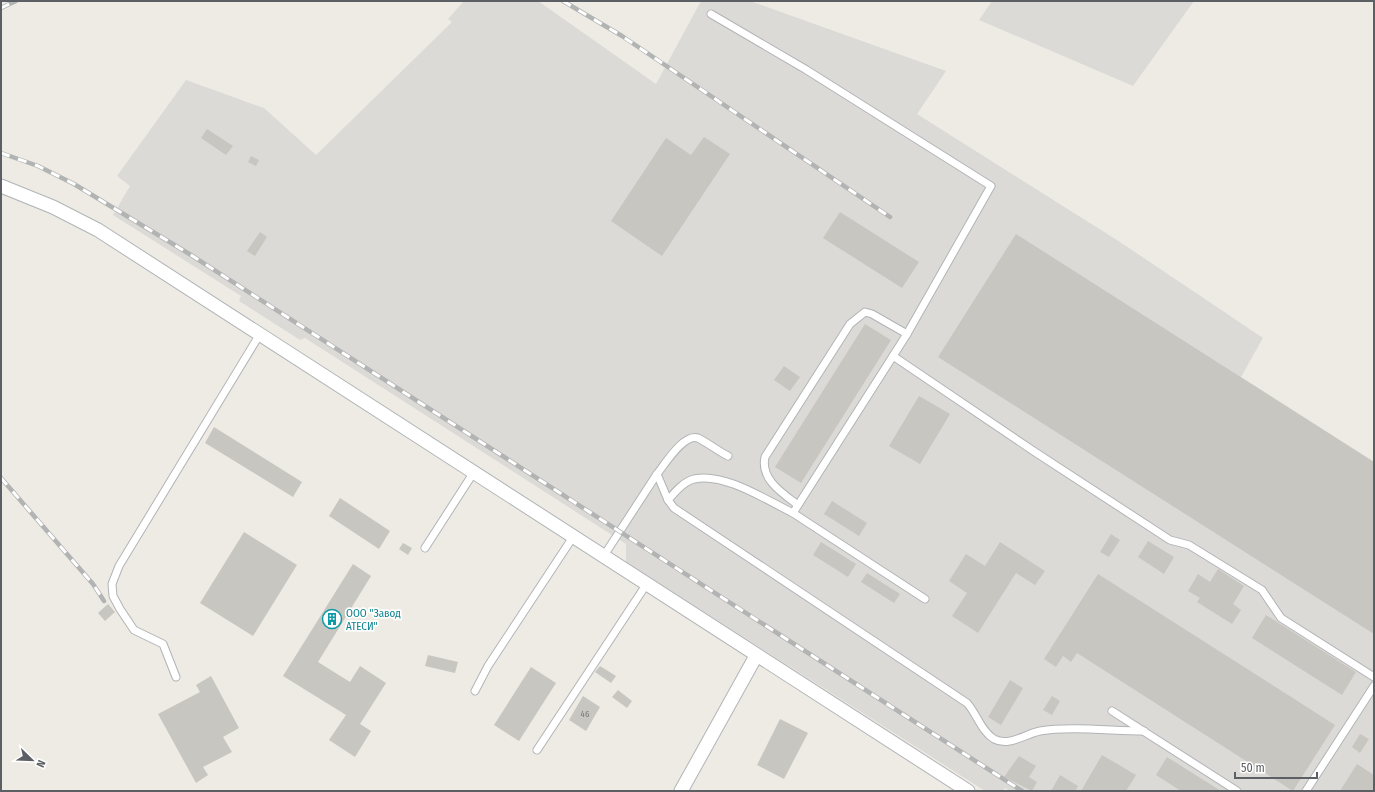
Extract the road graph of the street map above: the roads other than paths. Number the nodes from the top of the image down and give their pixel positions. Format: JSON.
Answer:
{"nodes":[{"id":1,"x":711,"y":14,"type":"dead end"},
{"id":2,"x":1,"y":186,"type":"edge"},
{"id":3,"x":260,"y":334,"type":"junction"},
{"id":4,"x":907,"y":334,"type":"junction"},
{"id":5,"x":893,"y":356,"type":"junction"},
{"id":6,"x":728,"y":456,"type":"dead end"},
{"id":7,"x":474,"y":472,"type":"junction"},
{"id":8,"x":657,"y":474,"type":"junction"},
{"id":9,"x":668,"y":500,"type":"junction"},
{"id":10,"x":798,"y":505,"type":"junction"},
{"id":11,"x":793,"y":512,"type":"junction"},
{"id":12,"x":573,"y":537,"type":"junction"},
{"id":13,"x":425,"y":548,"type":"dead end"},
{"id":14,"x":604,"y":557,"type":"junction"},
{"id":15,"x":646,"y":585,"type":"junction"},
{"id":16,"x":925,"y":599,"type":"dead end"},
{"id":17,"x":756,"y":656,"type":"junction"},
{"id":18,"x":176,"y":677,"type":"dead end"},
{"id":19,"x":1374,"y":677,"type":"edge"},
{"id":20,"x":1374,"y":686,"type":"edge"},
{"id":21,"x":475,"y":691,"type":"dead end"},
{"id":22,"x":1112,"y":711,"type":"dead end"},
{"id":23,"x":1144,"y":732,"type":"junction"},
{"id":24,"x":537,"y":750,"type":"dead end"},
{"id":25,"x":681,"y":791,"type":"edge"},
{"id":26,"x":968,"y":791,"type":"edge"},
{"id":27,"x":1237,"y":791,"type":"edge"},
{"id":28,"x":1306,"y":791,"type":"edge"}],
"edges":[{"from":1,"to":4,"type":"lane"},
{"from":2,"to":3,"type":"street"},
{"from":3,"to":7,"type":"street"},
{"from":3,"to":18,"type":"lane"},
{"from":4,"to":5,"type":"lane"},
{"from":4,"to":10,"type":"lane"},
{"from":5,"to":10,"type":"lane"},
{"from":5,"to":19,"type":"lane"},
{"from":6,"to":8,"type":"lane"},
{"from":7,"to":12,"type":"street"},
{"from":7,"to":13,"type":"lane"},
{"from":8,"to":9,"type":"lane"},
{"from":8,"to":14,"type":"lane"},
{"from":9,"to":11,"type":"lane"},
{"from":9,"to":23,"type":"lane"},
{"from":10,"to":11,"type":"lane"},
{"from":11,"to":16,"type":"lane"},
{"from":12,"to":14,"type":"street"},
{"from":12,"to":21,"type":"lane"},
{"from":14,"to":15,"type":"street"},
{"from":15,"to":17,"type":"street"},
{"from":15,"to":24,"type":"lane"},
{"from":17,"to":25,"type":"street"},
{"from":17,"to":26,"type":"street"},
{"from":20,"to":28,"type":"lane"},
{"from":22,"to":23,"type":"lane"},
{"from":23,"to":27,"type":"lane"}]}
